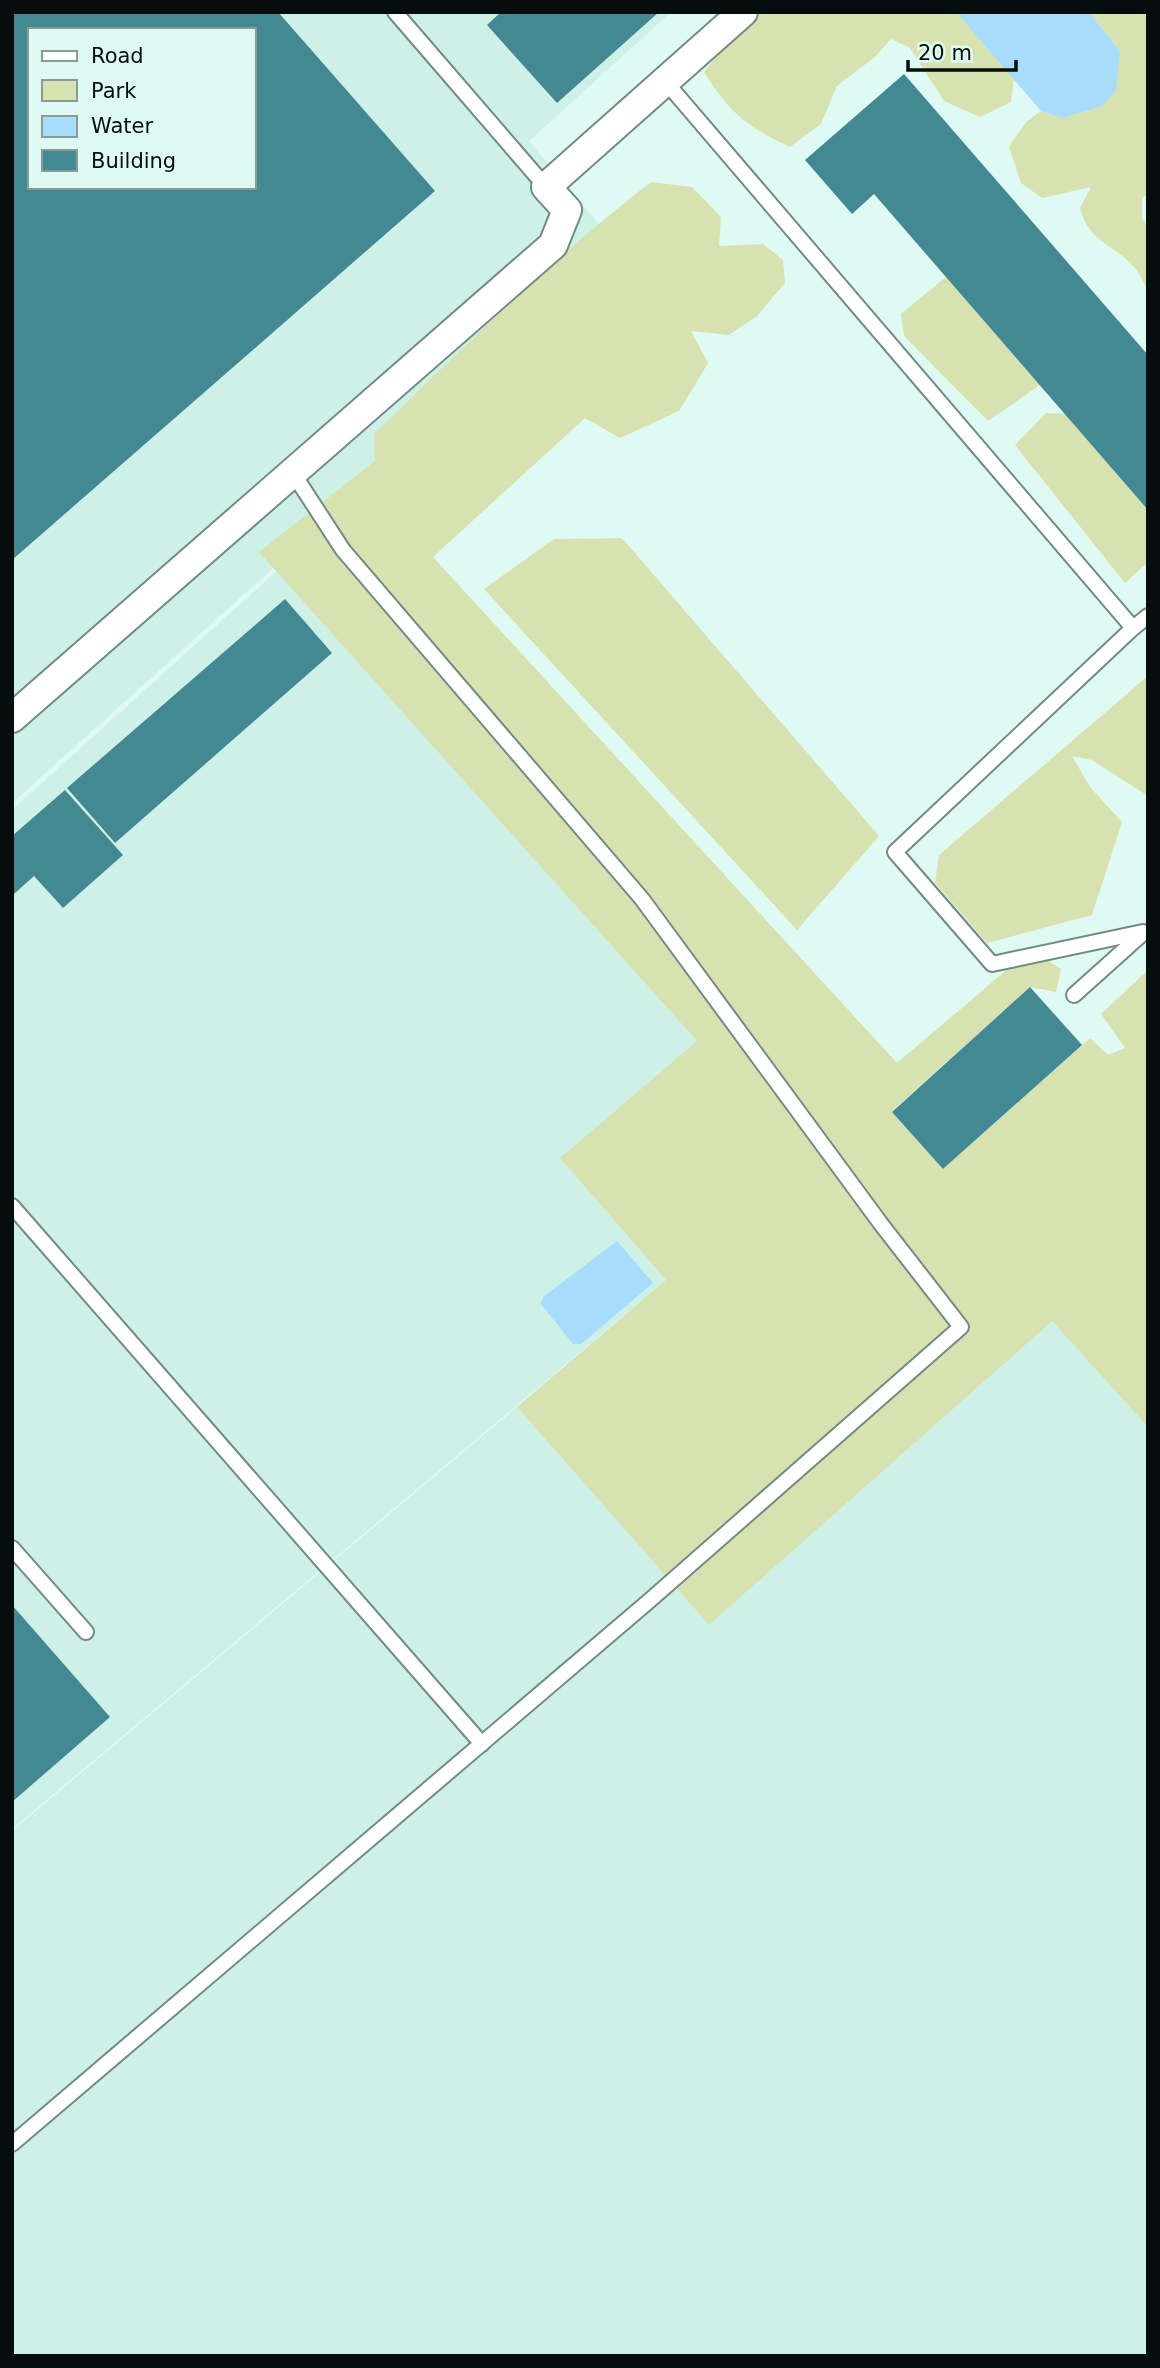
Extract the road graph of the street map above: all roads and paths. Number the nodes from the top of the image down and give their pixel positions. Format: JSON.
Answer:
{"nodes":[{"id":1,"x":395,"y":12,"type":"edge"},
{"id":2,"x":743,"y":12,"type":"edge"},
{"id":3,"x":665,"y":81,"type":"junction"},
{"id":4,"x":546,"y":187,"type":"junction"},
{"id":5,"x":293,"y":473,"type":"junction"},
{"id":6,"x":1148,"y":616,"type":"edge"},
{"id":7,"x":1133,"y":628,"type":"junction"},
{"id":8,"x":12,"y":719,"type":"edge"},
{"id":9,"x":1145,"y":930,"type":"edge"},
{"id":10,"x":1074,"y":995,"type":"dead end"},
{"id":11,"x":12,"y":1206,"type":"edge"},
{"id":12,"x":12,"y":1548,"type":"edge"},
{"id":13,"x":86,"y":1632,"type":"dead end"},
{"id":14,"x":482,"y":1744,"type":"junction"},
{"id":15,"x":12,"y":2144,"type":"edge"}],
"edges":[{"from":1,"to":4,"type":"lane"},
{"from":2,"to":3,"type":"street"},
{"from":3,"to":4,"type":"street"},
{"from":3,"to":7,"type":"lane"},
{"from":4,"to":5,"type":"street"},
{"from":5,"to":8,"type":"street"},
{"from":5,"to":14,"type":"lane"},
{"from":6,"to":7,"type":"lane"},
{"from":7,"to":9,"type":"lane"},
{"from":9,"to":10,"type":"lane"},
{"from":11,"to":14,"type":"lane"},
{"from":12,"to":13,"type":"lane"},
{"from":14,"to":15,"type":"lane"}]}
